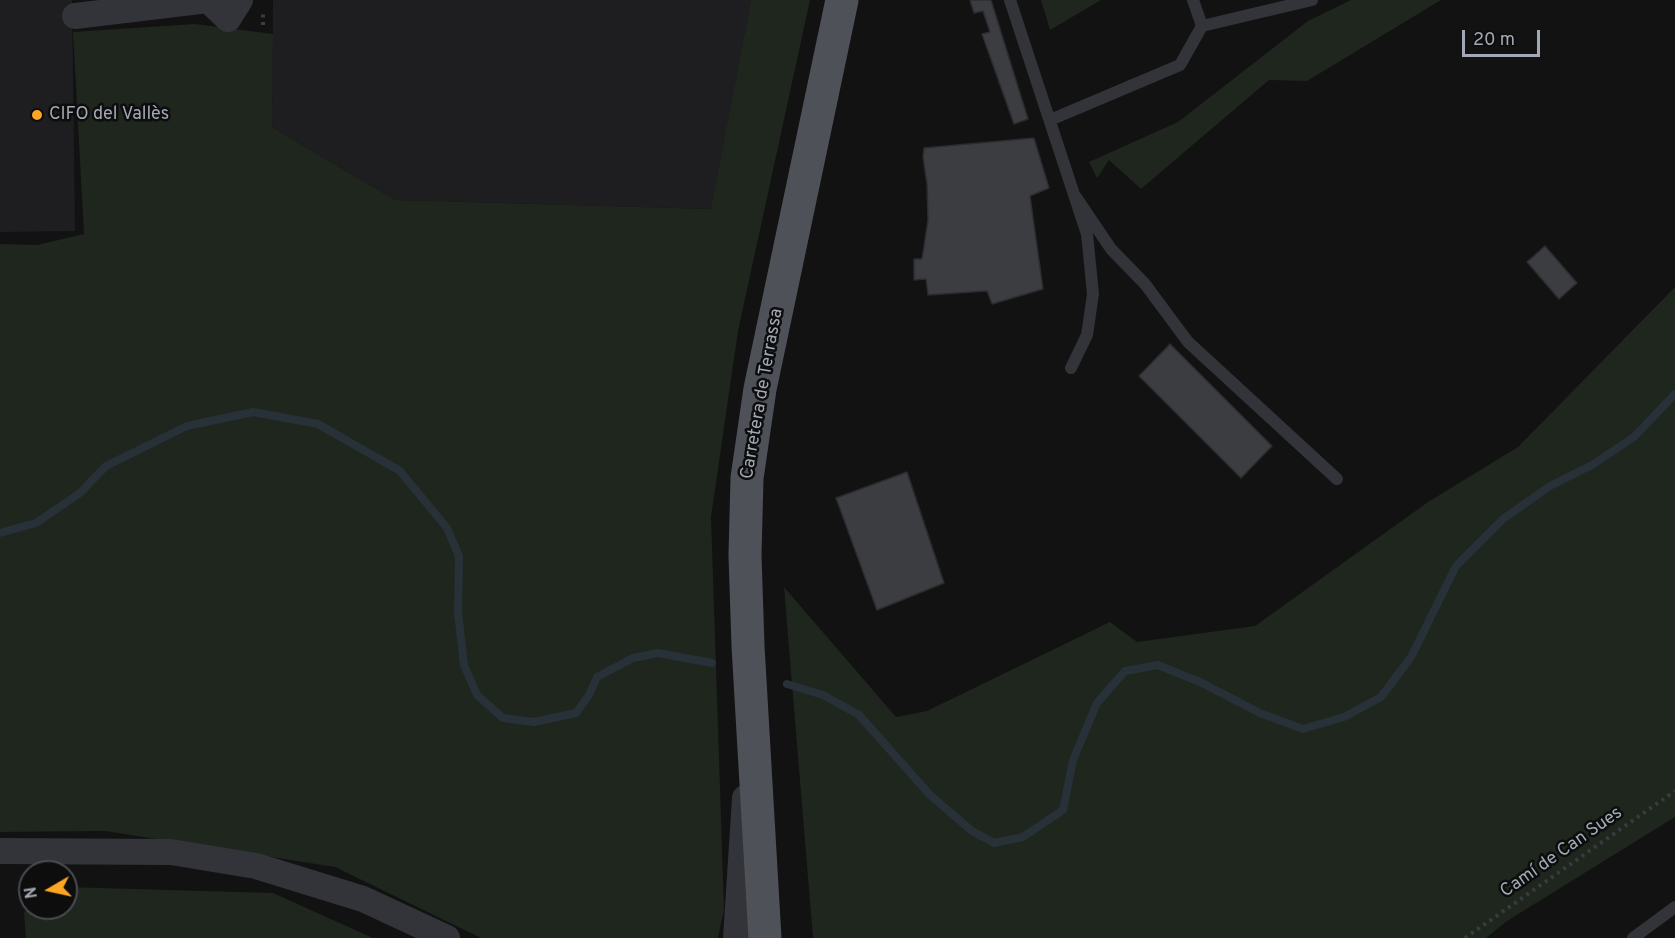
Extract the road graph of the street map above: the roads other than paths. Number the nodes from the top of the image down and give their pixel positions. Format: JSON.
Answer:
{"nodes":[{"id":1,"x":208,"y":0,"type":"edge"},
{"id":2,"x":240,"y":0,"type":"edge"},
{"id":3,"x":842,"y":0,"type":"edge"},
{"id":4,"x":1010,"y":0,"type":"edge"},
{"id":5,"x":1193,"y":0,"type":"edge"},
{"id":6,"x":1312,"y":0,"type":"edge"},
{"id":7,"x":75,"y":16,"type":"dead end"},
{"id":8,"x":1202,"y":26,"type":"junction"},
{"id":9,"x":1050,"y":120,"type":"junction"},
{"id":10,"x":1076,"y":197,"type":"junction"},
{"id":11,"x":1071,"y":368,"type":"dead end"},
{"id":12,"x":1337,"y":479,"type":"dead end"},
{"id":13,"x":750,"y":717,"type":"junction"},
{"id":14,"x":0,"y":851,"type":"edge"},
{"id":15,"x":1675,"y":907,"type":"edge"},
{"id":16,"x":447,"y":938,"type":"edge"},
{"id":17,"x":736,"y":938,"type":"edge"},
{"id":18,"x":765,"y":938,"type":"edge"},
{"id":19,"x":1633,"y":938,"type":"edge"}],
"edges":[{"from":1,"to":2,"type":"street"},
{"from":1,"to":7,"type":"street"},
{"from":3,"to":13,"type":"main road","name":"Carretera de Terrassa"},
{"from":4,"to":9,"type":"lane"},
{"from":5,"to":8,"type":"lane"},
{"from":6,"to":8,"type":"lane"},
{"from":8,"to":9,"type":"lane"},
{"from":9,"to":10,"type":"lane"},
{"from":10,"to":11,"type":"lane"},
{"from":10,"to":12,"type":"lane"},
{"from":13,"to":17,"type":"street"},
{"from":13,"to":18,"type":"main road","name":"Carretera de Terrassa"},
{"from":14,"to":16,"type":"street"},
{"from":15,"to":19,"type":"lane"}]}
